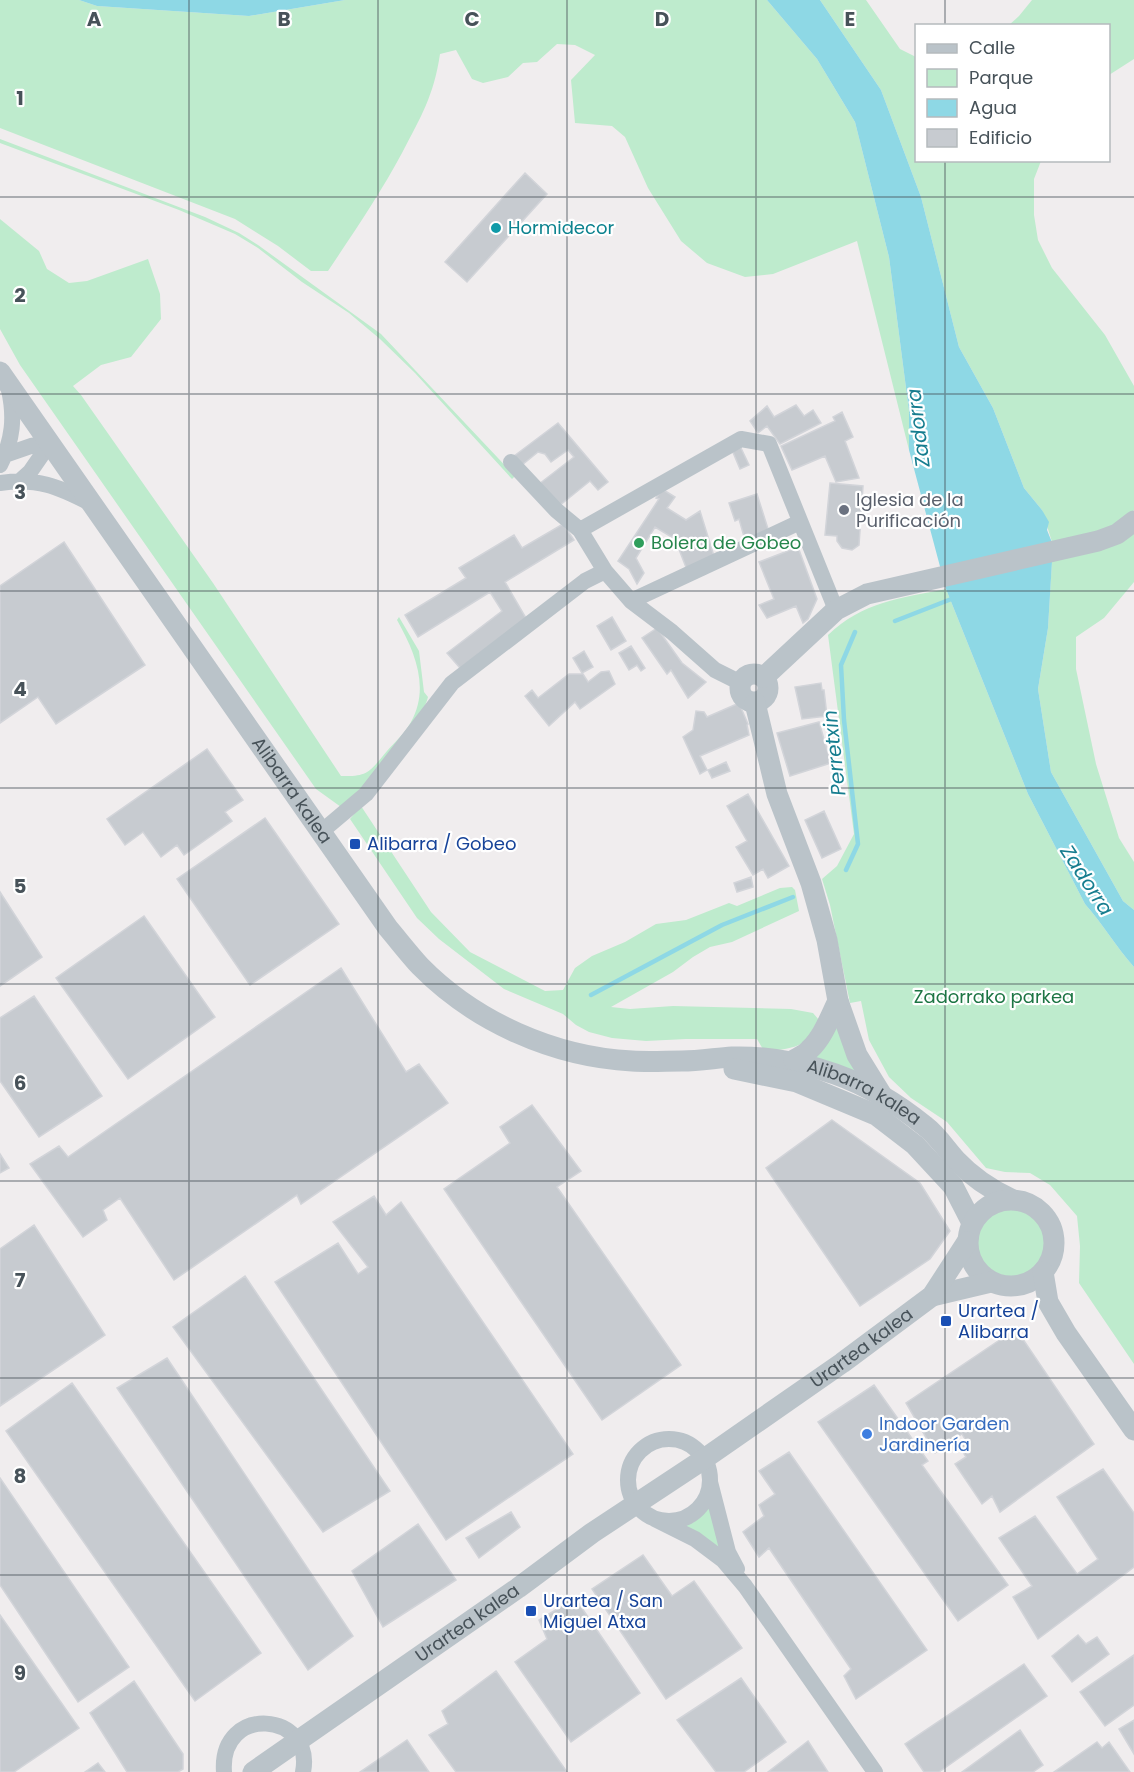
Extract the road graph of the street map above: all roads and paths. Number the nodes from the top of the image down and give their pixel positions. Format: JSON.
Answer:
{"nodes":[{"id":1,"x":4,"y":378,"type":"edge"},
{"id":2,"x":50,"y":443,"type":"junction"},
{"id":3,"x":3,"y":460,"type":"edge"},
{"id":4,"x":511,"y":462,"type":"dead end"},
{"id":5,"x":20,"y":481,"type":"junction"},
{"id":6,"x":0,"y":483,"type":"edge"},
{"id":7,"x":92,"y":503,"type":"junction"},
{"id":8,"x":1134,"y":521,"type":"edge"},
{"id":9,"x":800,"y":522,"type":"junction"},
{"id":10,"x":580,"y":530,"type":"junction"},
{"id":11,"x":605,"y":571,"type":"junction"},
{"id":12,"x":631,"y":601,"type":"junction"},
{"id":13,"x":836,"y":610,"type":"junction"},
{"id":14,"x":764,"y":677,"type":"junction"},
{"id":15,"x":741,"y":683,"type":"junction"},
{"id":16,"x":755,"y":703,"type":"junction"},
{"id":17,"x":321,"y":832,"type":"junction"},
{"id":18,"x":838,"y":1001,"type":"junction"},
{"id":19,"x":794,"y":1060,"type":"junction"},
{"id":20,"x":686,"y":1061,"type":"junction"},
{"id":21,"x":884,"y":1098,"type":"junction"},
{"id":22,"x":1011,"y":1199,"type":"junction"},
{"id":23,"x":970,"y":1232,"type":"junction"},
{"id":24,"x":1043,"y":1272,"type":"junction"},
{"id":25,"x":1000,"y":1284,"type":"junction"},
{"id":26,"x":932,"y":1296,"type":"junction"},
{"id":27,"x":1065,"y":1330,"type":"junction"},
{"id":28,"x":1134,"y":1430,"type":"edge"},
{"id":29,"x":704,"y":1459,"type":"junction"},
{"id":30,"x":710,"y":1481,"type":"junction"},
{"id":31,"x":636,"y":1504,"type":"junction"},
{"id":32,"x":655,"y":1519,"type":"junction"},
{"id":33,"x":745,"y":1586,"type":"junction"},
{"id":34,"x":298,"y":1741,"type":"junction"},
{"id":35,"x":305,"y":1769,"type":"edge"},
{"id":36,"x":224,"y":1772,"type":"edge"},
{"id":37,"x":253,"y":1772,"type":"edge"},
{"id":38,"x":875,"y":1772,"type":"edge"}],
"edges":[{"from":1,"to":2,"type":"street","name":"Alibarra kalea"},
{"from":1,"to":3,"type":"street"},
{"from":2,"to":3,"type":"street"},
{"from":2,"to":5,"type":"street"},
{"from":2,"to":7,"type":"street","name":"Alibarra kalea"},
{"from":4,"to":10,"type":"street"},
{"from":5,"to":6,"type":"street"},
{"from":5,"to":7,"type":"street"},
{"from":7,"to":17,"type":"street","name":"Alibarra kalea"},
{"from":8,"to":13,"type":"street"},
{"from":9,"to":10,"type":"street"},
{"from":9,"to":12,"type":"street"},
{"from":9,"to":13,"type":"street"},
{"from":10,"to":11,"type":"street"},
{"from":11,"to":12,"type":"street"},
{"from":11,"to":17,"type":"street"},
{"from":12,"to":15,"type":"street"},
{"from":13,"to":14,"type":"street"},
{"from":14,"to":15,"type":"street"},
{"from":14,"to":16,"type":"street"},
{"from":15,"to":16,"type":"street"},
{"from":16,"to":18,"type":"street"},
{"from":17,"to":20,"type":"street","name":"Alibarra kalea"},
{"from":18,"to":19,"type":"street"},
{"from":18,"to":21,"type":"street"},
{"from":19,"to":20,"type":"street","name":"Alibarra kalea"},
{"from":19,"to":21,"type":"street","name":"Alibarra kalea"},
{"from":20,"to":23,"type":"street","name":"Alibarra kalea"},
{"from":21,"to":22,"type":"street","name":"Alibarra kalea"},
{"from":22,"to":23,"type":"street"},
{"from":22,"to":24,"type":"street"},
{"from":23,"to":25,"type":"street"},
{"from":23,"to":26,"type":"street","name":"Urartea kalea"},
{"from":24,"to":25,"type":"street"},
{"from":24,"to":27,"type":"street"},
{"from":25,"to":26,"type":"street","name":"Urartea kalea"},
{"from":25,"to":27,"type":"street"},
{"from":26,"to":29,"type":"street","name":"Urartea kalea"},
{"from":27,"to":28,"type":"street"},
{"from":29,"to":30,"type":"street"},
{"from":29,"to":31,"type":"street","name":"Urartea kalea"},
{"from":29,"to":31,"type":"street"},
{"from":30,"to":32,"type":"street"},
{"from":30,"to":33,"type":"street"},
{"from":31,"to":32,"type":"street"},
{"from":31,"to":34,"type":"street","name":"Urartea kalea"},
{"from":32,"to":33,"type":"street"},
{"from":33,"to":38,"type":"street"},
{"from":34,"to":35,"type":"street"},
{"from":34,"to":36,"type":"street"},
{"from":34,"to":37,"type":"street","name":"Urartea kalea"}]}
